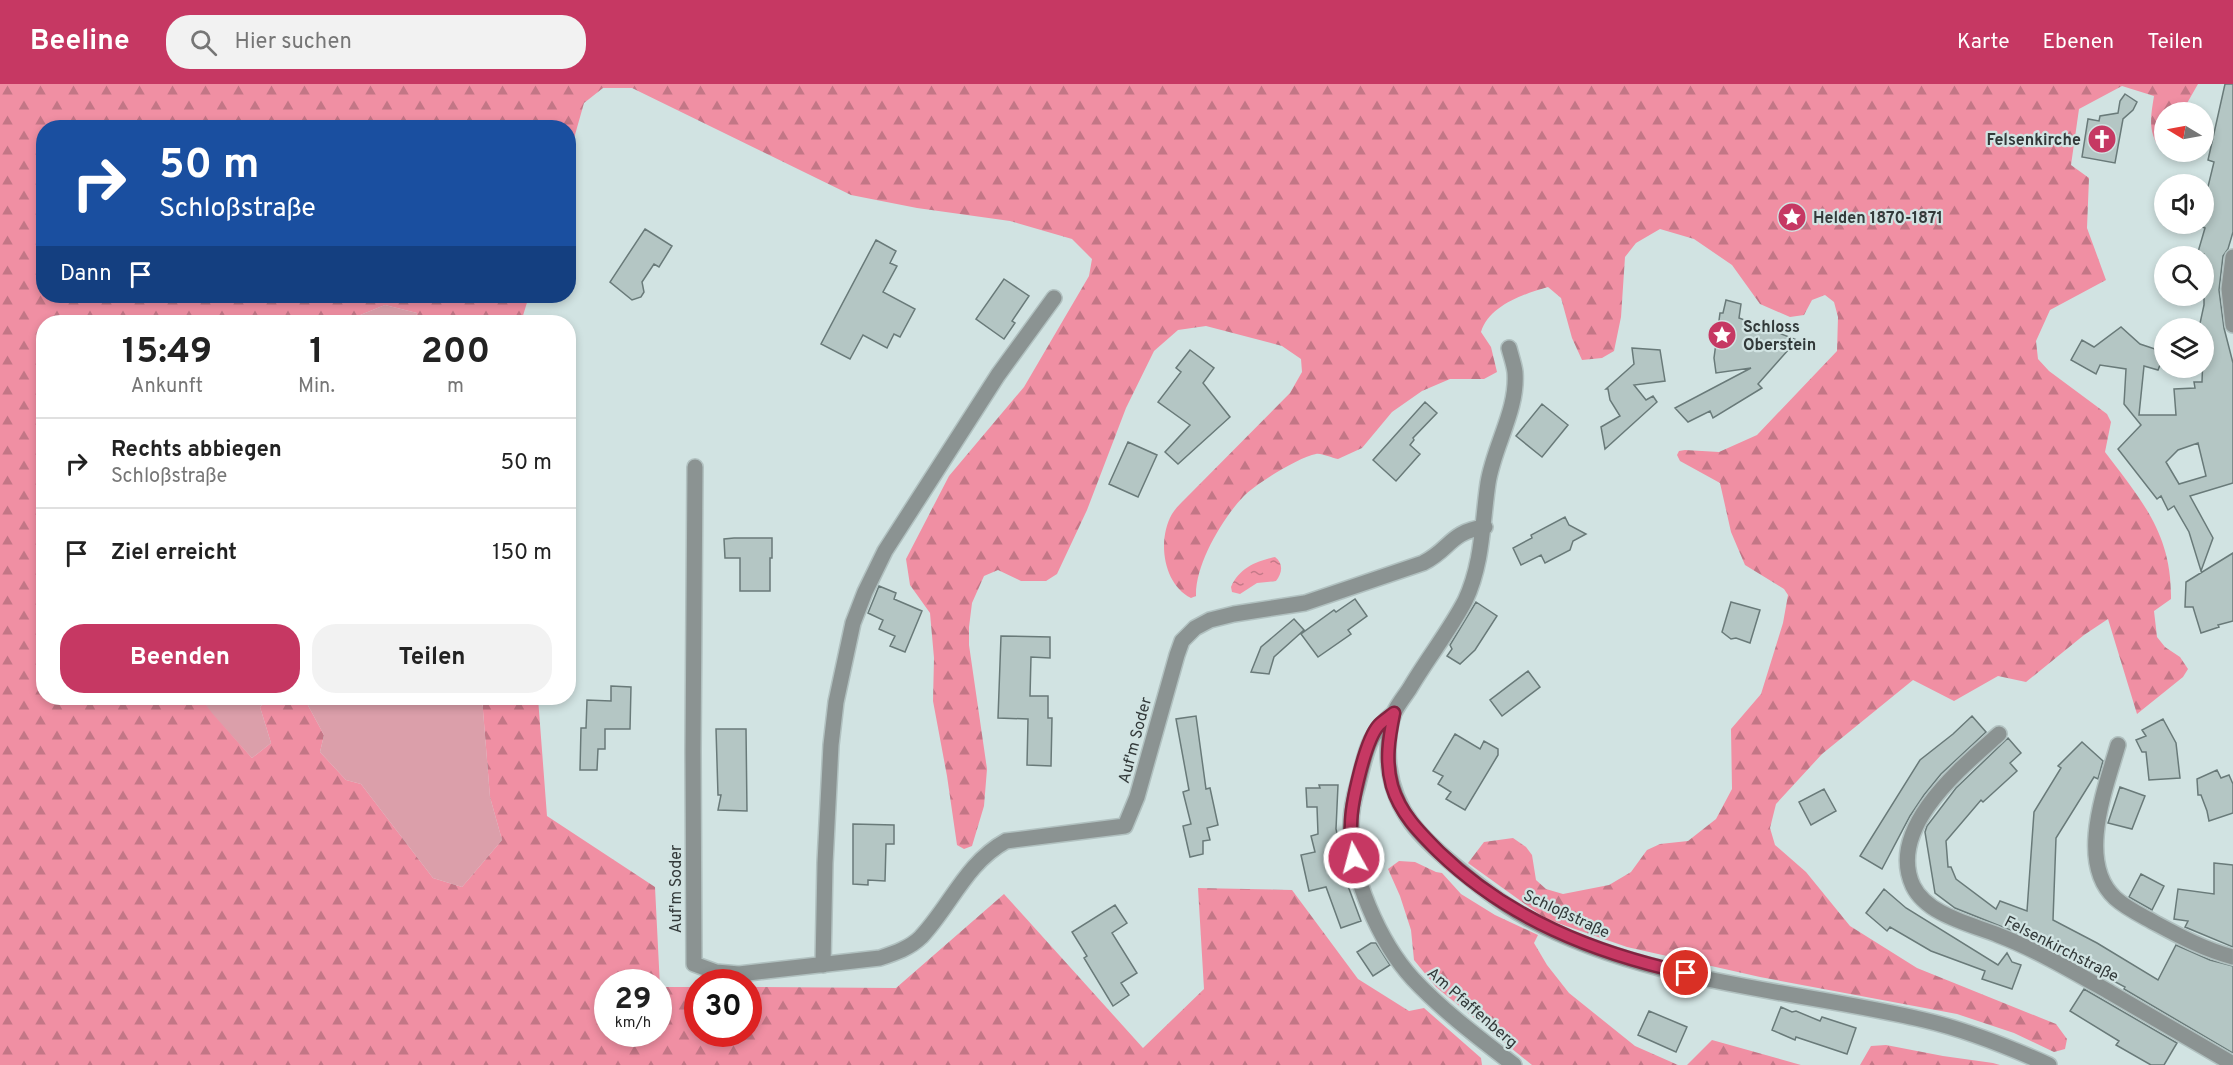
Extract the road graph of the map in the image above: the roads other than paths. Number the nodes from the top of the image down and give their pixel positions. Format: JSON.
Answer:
{"nodes":[{"id":1,"x":2233,"y":257,"type":"edge"},
{"id":2,"x":1054,"y":298,"type":"dead end"},
{"id":3,"x":2233,"y":325,"type":"edge"},
{"id":4,"x":1509,"y":348,"type":"dead end"},
{"id":5,"x":695,"y":467,"type":"dead end"},
{"id":6,"x":1485,"y":526,"type":"junction"},
{"id":7,"x":1394,"y":713,"type":"junction"},
{"id":8,"x":1999,"y":734,"type":"dead end"},
{"id":9,"x":2118,"y":746,"type":"dead end"},
{"id":10,"x":2233,"y":957,"type":"edge"},
{"id":11,"x":823,"y":964,"type":"junction"},
{"id":12,"x":2233,"y":1064,"type":"edge"},
{"id":13,"x":1514,"y":1065,"type":"edge"},
{"id":14,"x":2049,"y":1065,"type":"edge"}],
"edges":[{"from":1,"to":3,"type":"street"},
{"from":2,"to":11,"type":"street"},
{"from":4,"to":6,"type":"street","name":"Schloßstraße"},
{"from":5,"to":11,"type":"street","name":"Auf'm Soder"},
{"from":6,"to":7,"type":"street","name":"Schloßstraße"},
{"from":6,"to":11,"type":"street","name":"Auf'm Soder"},
{"from":7,"to":13,"type":"street","name":"Am Pfaffenberg"},
{"from":7,"to":14,"type":"street","name":"Schloßstraße"},
{"from":8,"to":12,"type":"street","name":"Felsenkirchstraße"},
{"from":9,"to":10,"type":"street"}]}
